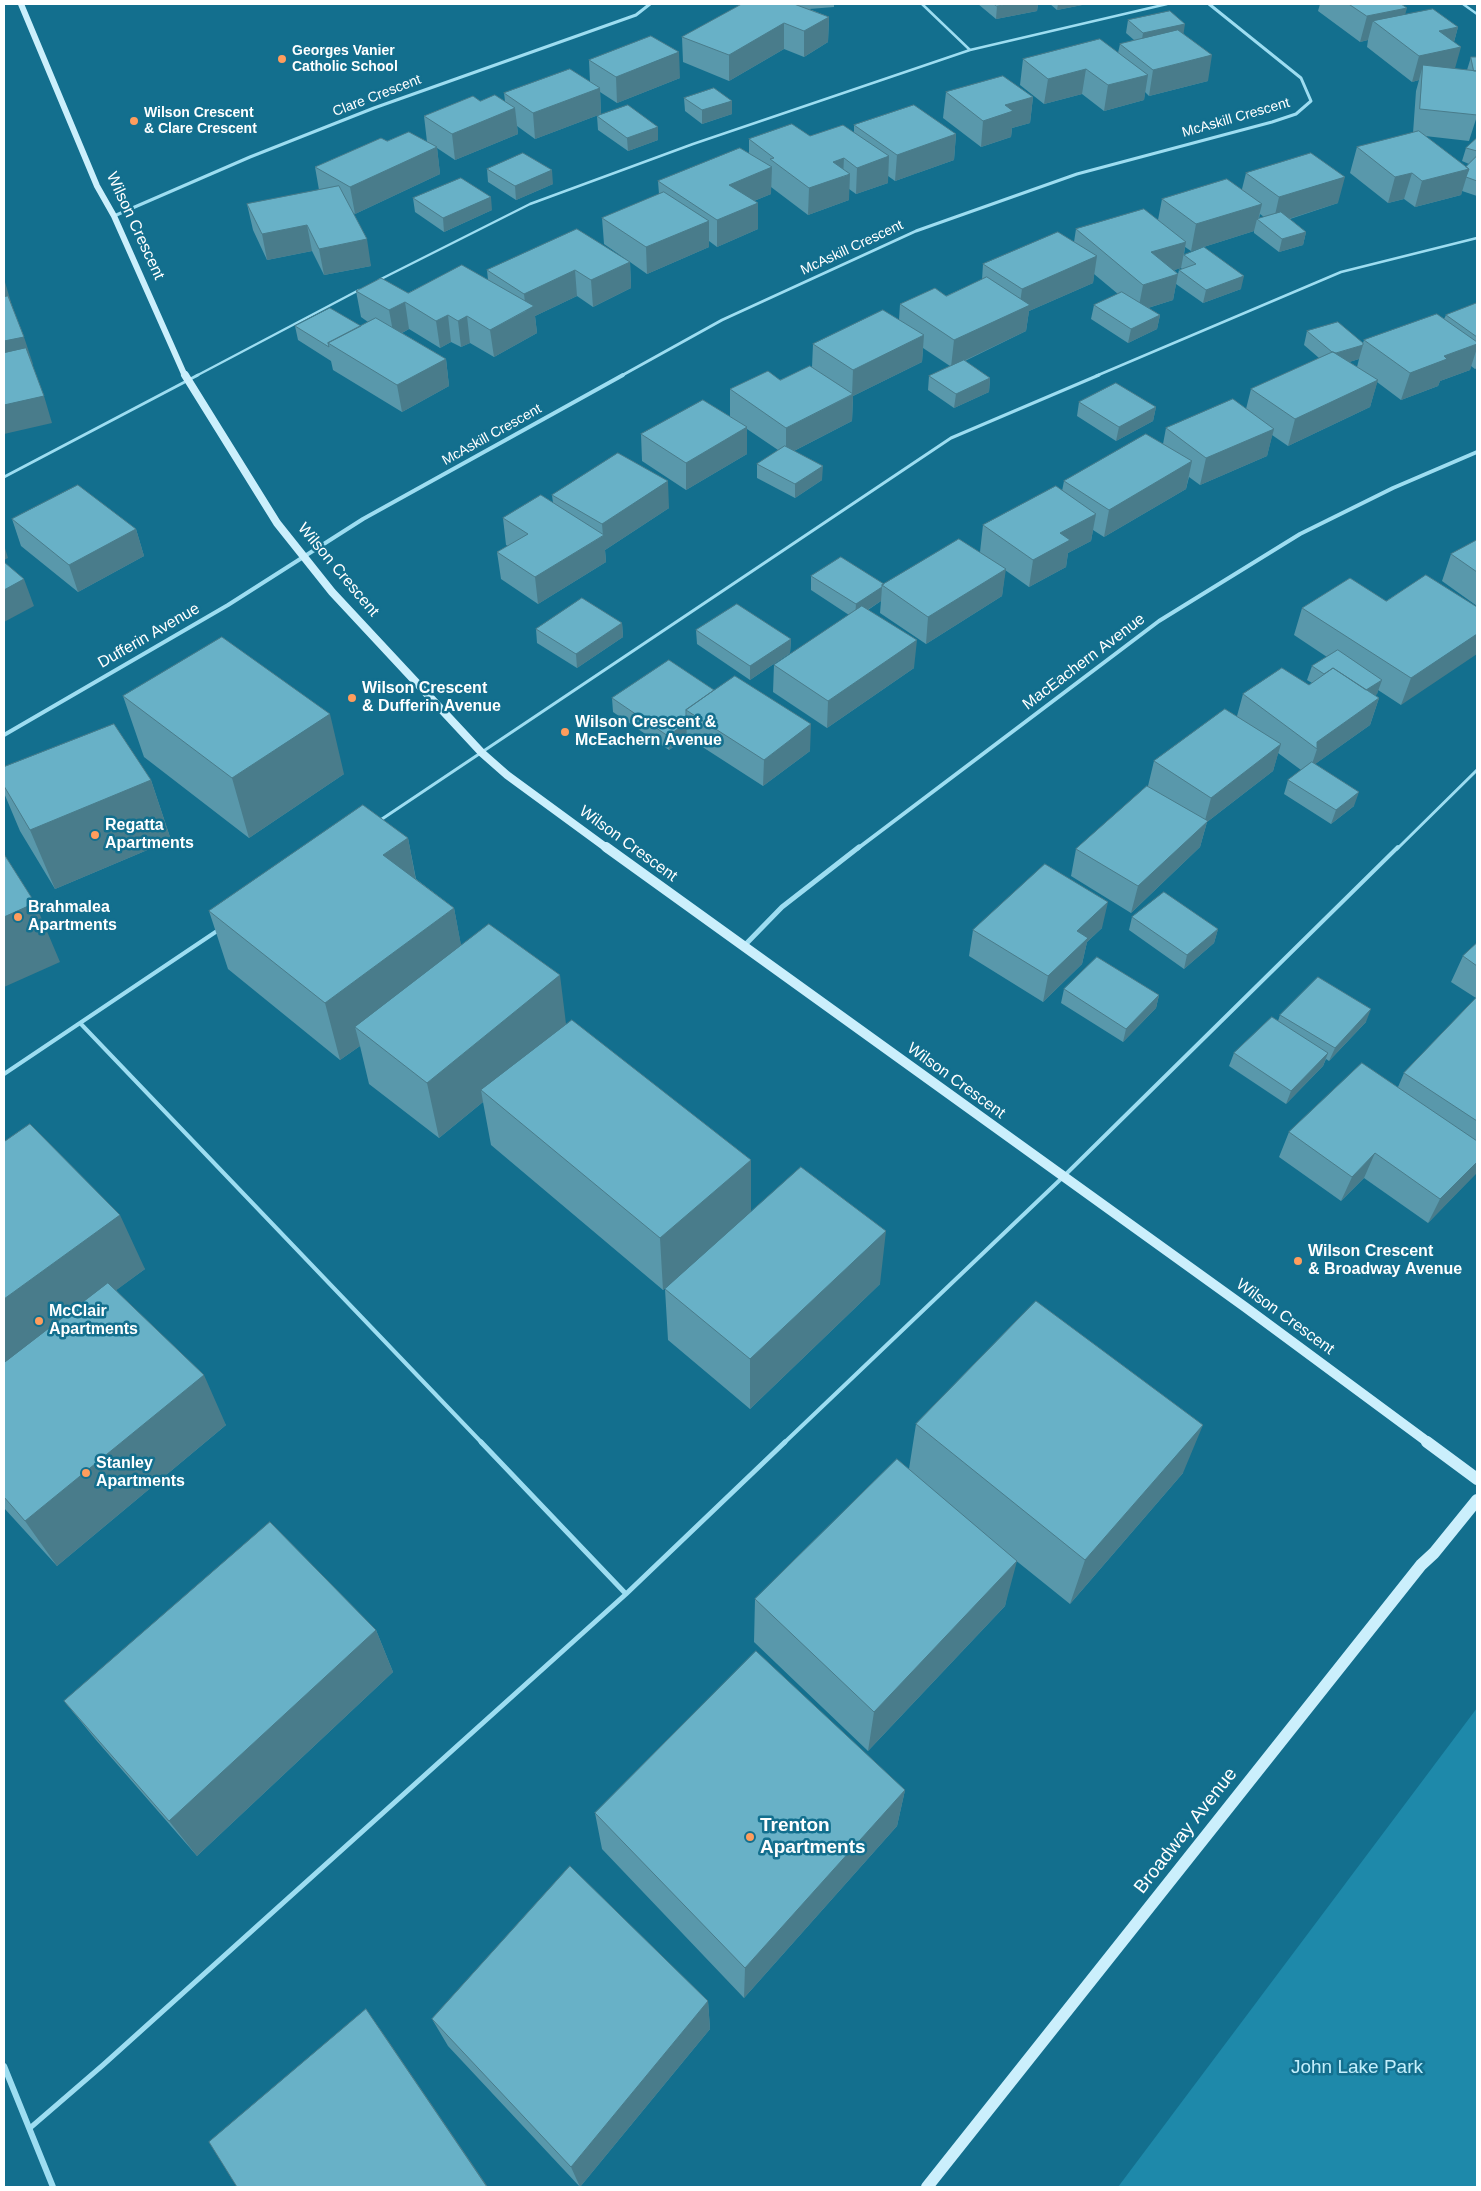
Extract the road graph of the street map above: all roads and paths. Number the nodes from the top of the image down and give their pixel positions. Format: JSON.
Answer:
{"nodes":[{"id":1,"x":21,"y":4,"type":"edge"},
{"id":2,"x":650,"y":4,"type":"edge"},
{"id":3,"x":922,"y":4,"type":"edge"},
{"id":4,"x":1167,"y":4,"type":"edge"},
{"id":5,"x":1209,"y":4,"type":"edge"},
{"id":6,"x":1463,"y":4,"type":"edge"},
{"id":7,"x":1477,"y":14,"type":"edge"},
{"id":8,"x":970,"y":50,"type":"junction"},
{"id":9,"x":114,"y":216,"type":"junction"},
{"id":10,"x":1477,"y":238,"type":"edge"},
{"id":11,"x":372,"y":284,"type":"edge"},
{"id":12,"x":363,"y":288,"type":"edge"},
{"id":13,"x":188,"y":382,"type":"junction"},
{"id":14,"x":1477,"y":452,"type":"edge"},
{"id":15,"x":4,"y":477,"type":"edge"},
{"id":16,"x":305,"y":557,"type":"junction"},
{"id":17,"x":4,"y":735,"type":"edge"},
{"id":18,"x":482,"y":753,"type":"junction"},
{"id":19,"x":1477,"y":770,"type":"edge"},
{"id":20,"x":377,"y":822,"type":"edge"},
{"id":21,"x":221,"y":929,"type":"dead end"},
{"id":22,"x":742,"y":947,"type":"junction"},
{"id":23,"x":81,"y":1024,"type":"junction"},
{"id":24,"x":4,"y":1074,"type":"edge"},
{"id":25,"x":1063,"y":1177,"type":"junction"},
{"id":26,"x":1477,"y":1479,"type":"edge"},
{"id":27,"x":1477,"y":1500,"type":"edge"},
{"id":28,"x":626,"y":1594,"type":"junction"},
{"id":29,"x":4,"y":2066,"type":"edge"},
{"id":30,"x":30,"y":2128,"type":"junction"},
{"id":31,"x":53,"y":2187,"type":"edge"},
{"id":32,"x":927,"y":2187,"type":"edge"}],
"edges":[{"from":1,"to":9,"type":"street","name":"Wilson Crescent"},
{"from":2,"to":9,"type":"street","name":"Clare Crescent"},
{"from":3,"to":8,"type":"lane"},
{"from":4,"to":8,"type":"lane"},
{"from":5,"to":16,"type":"street","name":"McAskill Crescent"},
{"from":6,"to":7,"type":"lane"},
{"from":8,"to":11,"type":"lane"},
{"from":9,"to":13,"type":"street","name":"Wilson Crescent"},
{"from":10,"to":18,"type":"lane"},
{"from":12,"to":13,"type":"lane"},
{"from":13,"to":15,"type":"lane"},
{"from":13,"to":16,"type":"street","name":"Wilson Crescent"},
{"from":14,"to":22,"type":"street","name":"MacEachern Avenue"},
{"from":16,"to":17,"type":"street","name":"Dufferin Avenue"},
{"from":16,"to":18,"type":"street","name":"Wilson Crescent"},
{"from":18,"to":20,"type":"lane"},
{"from":18,"to":22,"type":"street","name":"Wilson Crescent"},
{"from":19,"to":25,"type":"lane"},
{"from":21,"to":23,"type":"lane"},
{"from":22,"to":25,"type":"street","name":"Wilson Crescent"},
{"from":23,"to":24,"type":"lane"},
{"from":23,"to":28,"type":"lane"},
{"from":25,"to":26,"type":"street","name":"Wilson Crescent"},
{"from":25,"to":28,"type":"lane"},
{"from":27,"to":32,"type":"street","name":"Broadway Avenue"},
{"from":28,"to":30,"type":"lane"},
{"from":29,"to":30,"type":"street"},
{"from":30,"to":31,"type":"street"}]}
